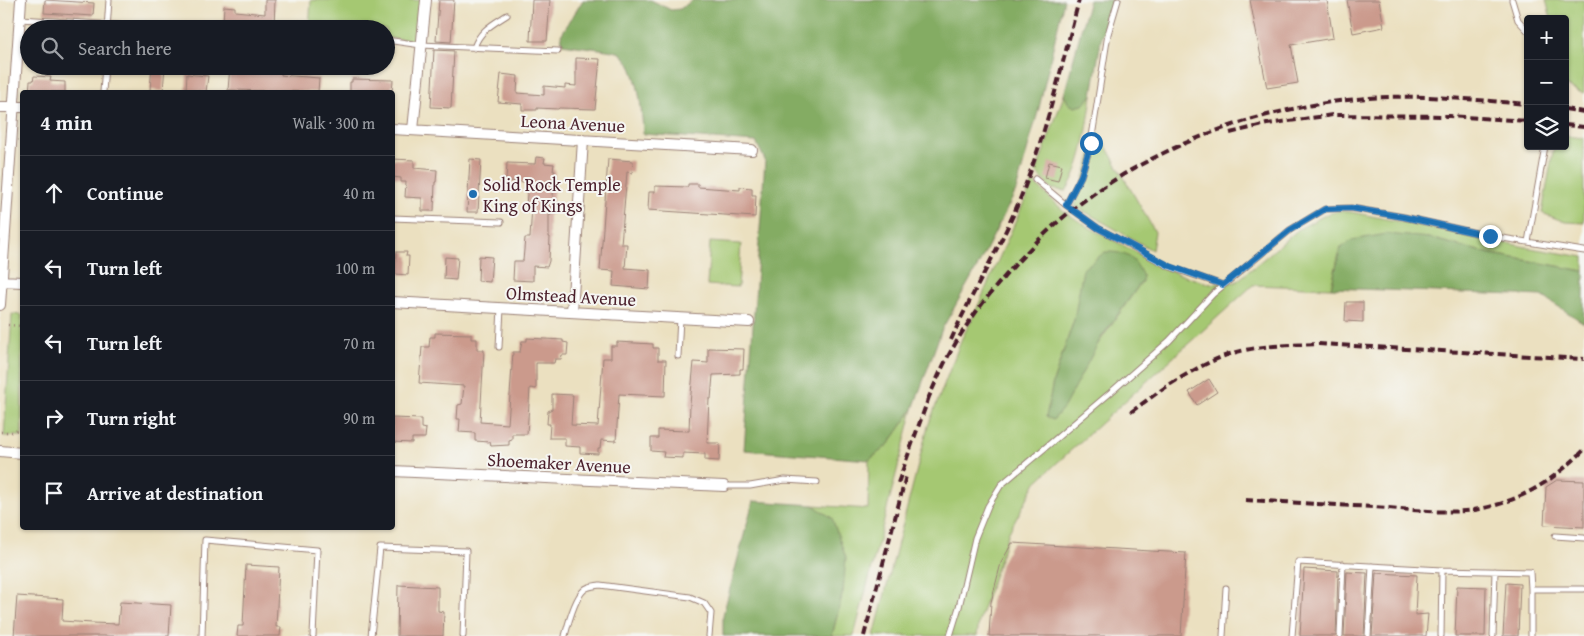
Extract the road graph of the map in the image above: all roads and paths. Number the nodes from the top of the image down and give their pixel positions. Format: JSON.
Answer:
{"nodes":[{"id":1,"x":21,"y":0,"type":"edge"},
{"id":2,"x":109,"y":0,"type":"edge"},
{"id":3,"x":426,"y":0,"type":"edge"},
{"id":4,"x":1118,"y":0,"type":"edge"},
{"id":5,"x":1512,"y":0,"type":"edge"},
{"id":6,"x":507,"y":14,"type":"dead end"},
{"id":7,"x":20,"y":19,"type":"junction"},
{"id":8,"x":31,"y":20,"type":"edge"},
{"id":9,"x":108,"y":20,"type":"edge"},
{"id":10,"x":1524,"y":27,"type":"edge"},
{"id":11,"x":395,"y":41,"type":"edge"},
{"id":12,"x":421,"y":45,"type":"junction"},
{"id":13,"x":474,"y":48,"type":"junction"},
{"id":14,"x":558,"y":51,"type":"dead end"},
{"id":15,"x":104,"y":75,"type":"edge"},
{"id":16,"x":103,"y":90,"type":"edge"},
{"id":17,"x":0,"y":107,"type":"edge"},
{"id":18,"x":18,"y":107,"type":"edge"},
{"id":19,"x":395,"y":129,"type":"edge"},
{"id":20,"x":413,"y":130,"type":"junction"},
{"id":21,"x":583,"y":140,"type":"junction"},
{"id":22,"x":752,"y":150,"type":"dead end"},
{"id":23,"x":1544,"y":150,"type":"edge"},
{"id":24,"x":1035,"y":179,"type":"dead end"},
{"id":25,"x":1066,"y":205,"type":"junction"},
{"id":26,"x":395,"y":218,"type":"edge"},
{"id":27,"x":501,"y":222,"type":"dead end"},
{"id":28,"x":1528,"y":242,"type":"junction"},
{"id":29,"x":1584,"y":251,"type":"edge"},
{"id":30,"x":1,"y":278,"type":"edge"},
{"id":31,"x":20,"y":282,"type":"edge"},
{"id":32,"x":1223,"y":285,"type":"junction"},
{"id":33,"x":395,"y":302,"type":"edge"},
{"id":34,"x":0,"y":305,"type":"edge"},
{"id":35,"x":501,"y":308,"type":"junction"},
{"id":36,"x":572,"y":312,"type":"junction"},
{"id":37,"x":680,"y":318,"type":"junction"},
{"id":38,"x":749,"y":322,"type":"dead end"},
{"id":39,"x":8,"y":325,"type":"dead end"},
{"id":40,"x":20,"y":326,"type":"edge"},
{"id":41,"x":499,"y":347,"type":"dead end"},
{"id":42,"x":678,"y":356,"type":"dead end"},
{"id":43,"x":20,"y":428,"type":"edge"},
{"id":44,"x":1,"y":432,"type":"edge"},
{"id":45,"x":0,"y":451,"type":"edge"},
{"id":46,"x":20,"y":453,"type":"edge"},
{"id":47,"x":395,"y":472,"type":"edge"},
{"id":48,"x":817,"y":482,"type":"dead end"},
{"id":49,"x":724,"y":486,"type":"joint"},
{"id":50,"x":1555,"y":536,"type":"dead end"},
{"id":51,"x":1584,"y":538,"type":"edge"},
{"id":52,"x":1343,"y":564,"type":"junction"},
{"id":53,"x":1372,"y":566,"type":"junction"},
{"id":54,"x":1442,"y":570,"type":"junction"},
{"id":55,"x":1495,"y":571,"type":"junction"},
{"id":56,"x":1226,"y":588,"type":"dead end"},
{"id":57,"x":1531,"y":589,"type":"junction"},
{"id":58,"x":1584,"y":590,"type":"edge"},
{"id":59,"x":202,"y":636,"type":"edge"},
{"id":60,"x":313,"y":636,"type":"edge"},
{"id":61,"x":371,"y":636,"type":"edge"},
{"id":62,"x":463,"y":636,"type":"edge"},
{"id":63,"x":565,"y":636,"type":"edge"},
{"id":64,"x":709,"y":636,"type":"edge"},
{"id":65,"x":950,"y":636,"type":"edge"},
{"id":66,"x":1223,"y":636,"type":"edge"},
{"id":67,"x":1292,"y":636,"type":"edge"},
{"id":68,"x":1340,"y":636,"type":"edge"},
{"id":69,"x":1368,"y":636,"type":"edge"},
{"id":70,"x":1441,"y":636,"type":"edge"},
{"id":71,"x":1493,"y":636,"type":"edge"},
{"id":72,"x":1531,"y":636,"type":"edge"}],
"edges":[{"from":1,"to":7,"type":"street"},
{"from":2,"to":9,"type":"lane"},
{"from":3,"to":12,"type":"street"},
{"from":4,"to":25,"type":"lane"},
{"from":5,"to":10,"type":"lane"},
{"from":6,"to":13,"type":"lane"},
{"from":7,"to":8,"type":"lane"},
{"from":7,"to":18,"type":"street"},
{"from":11,"to":12,"type":"lane"},
{"from":12,"to":13,"type":"lane"},
{"from":12,"to":20,"type":"street"},
{"from":13,"to":14,"type":"lane"},
{"from":15,"to":16,"type":"lane"},
{"from":17,"to":18,"type":"street"},
{"from":18,"to":30,"type":"street"},
{"from":19,"to":20,"type":"street","name":"Leona Avenue"},
{"from":20,"to":21,"type":"street","name":"Leona Avenue"},
{"from":21,"to":22,"type":"street","name":"Leona Avenue"},
{"from":21,"to":36,"type":"street"},
{"from":23,"to":28,"type":"lane"},
{"from":24,"to":25,"type":"lane"},
{"from":25,"to":32,"type":"lane"},
{"from":26,"to":27,"type":"lane"},
{"from":28,"to":29,"type":"lane"},
{"from":28,"to":32,"type":"lane"},
{"from":30,"to":31,"type":"street"},
{"from":30,"to":34,"type":"street"},
{"from":32,"to":65,"type":"lane"},
{"from":33,"to":35,"type":"street","name":"Olmstead Avenue"},
{"from":35,"to":36,"type":"street","name":"Olmstead Avenue"},
{"from":35,"to":41,"type":"lane"},
{"from":36,"to":37,"type":"street","name":"Olmstead Avenue"},
{"from":37,"to":38,"type":"street","name":"Olmstead Avenue"},
{"from":37,"to":42,"type":"lane"},
{"from":39,"to":40,"type":"path"},
{"from":43,"to":44,"type":"path"},
{"from":45,"to":46,"type":"street"},
{"from":47,"to":49,"type":"street","name":"Shoemaker Avenue"},
{"from":48,"to":49,"type":"lane"},
{"from":50,"to":51,"type":"lane"},
{"from":52,"to":53,"type":"lane"},
{"from":52,"to":67,"type":"lane"},
{"from":52,"to":68,"type":"lane"},
{"from":53,"to":54,"type":"lane"},
{"from":53,"to":69,"type":"lane"},
{"from":54,"to":55,"type":"lane"},
{"from":54,"to":70,"type":"lane"},
{"from":55,"to":57,"type":"lane"},
{"from":55,"to":71,"type":"lane"},
{"from":56,"to":66,"type":"lane"},
{"from":57,"to":58,"type":"lane"},
{"from":57,"to":72,"type":"lane"},
{"from":59,"to":60,"type":"lane"},
{"from":61,"to":62,"type":"lane"},
{"from":63,"to":64,"type":"lane"}]}
